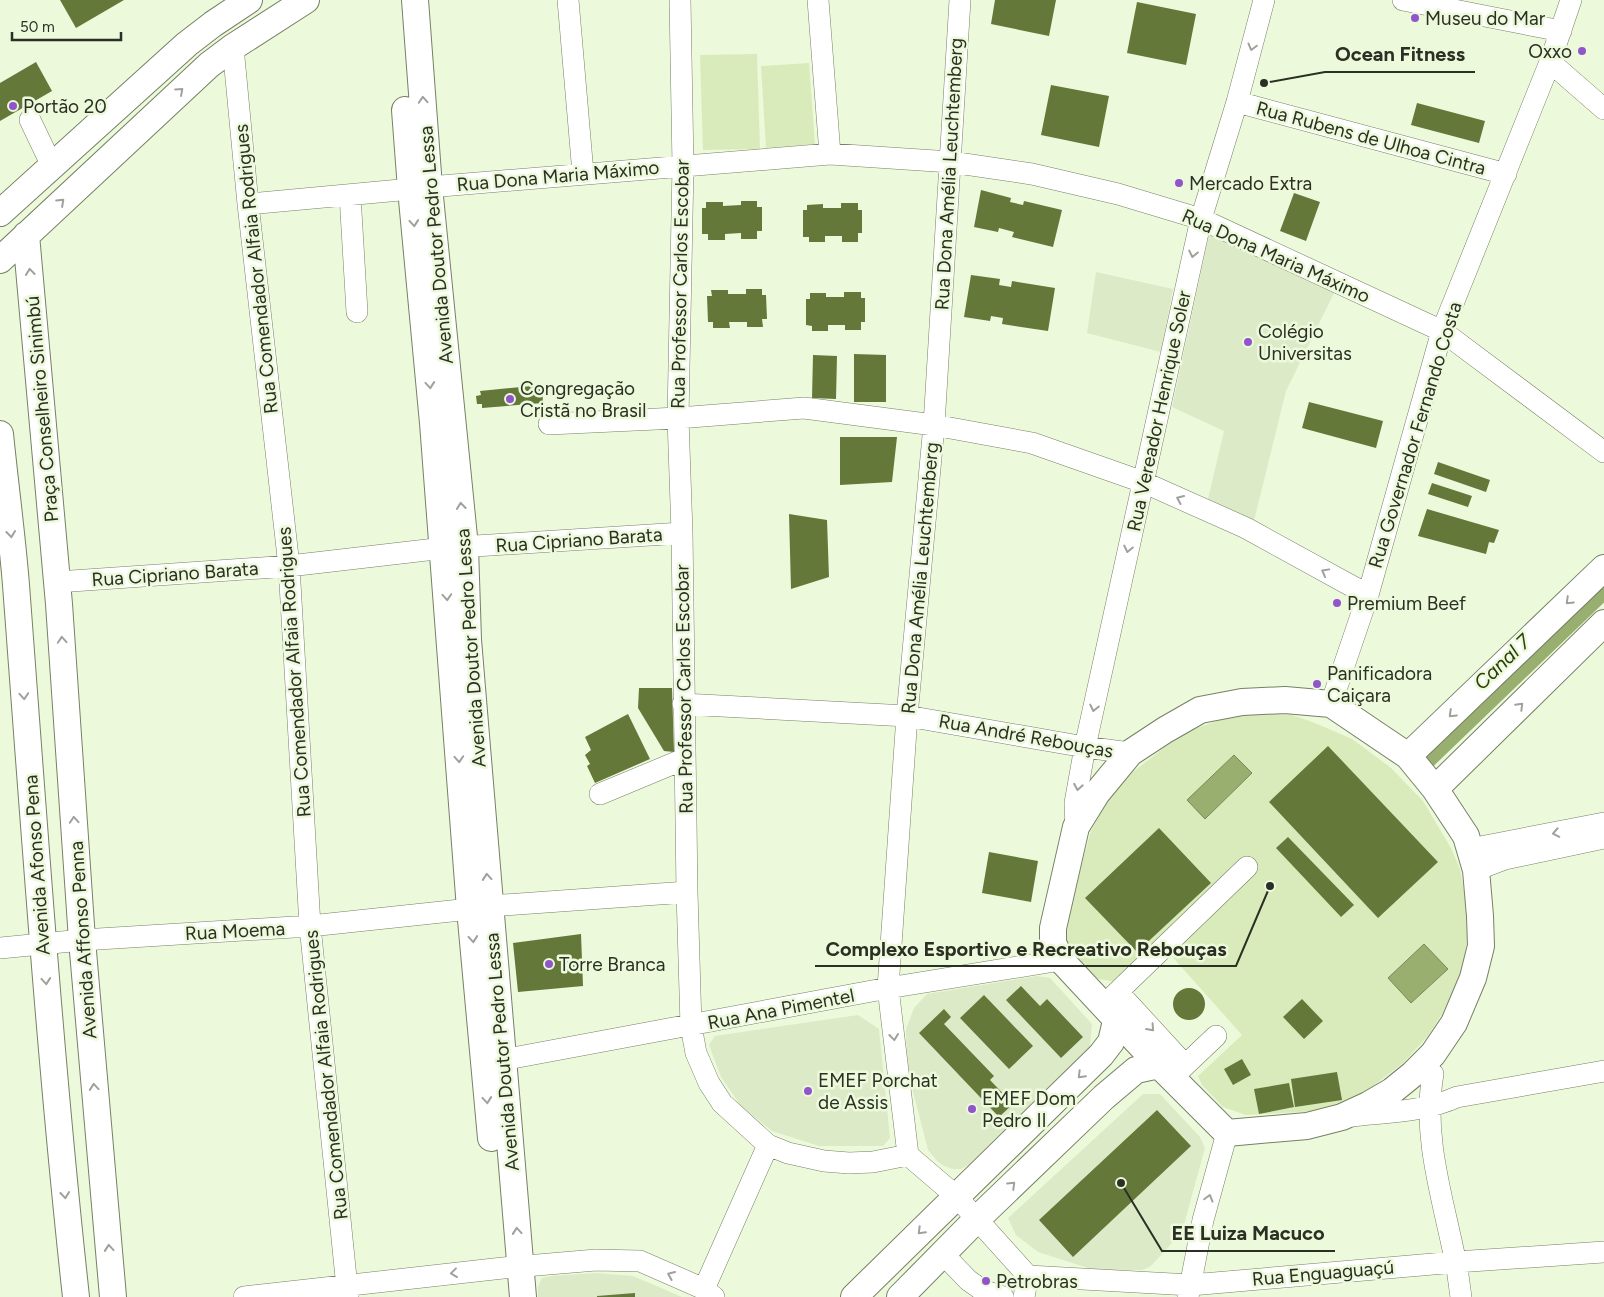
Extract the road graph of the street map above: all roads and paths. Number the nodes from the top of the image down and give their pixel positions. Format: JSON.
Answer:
{"nodes":[{"id":1,"x":238,"y":0,"type":"edge"},
{"id":2,"x":248,"y":0,"type":"edge"},
{"id":3,"x":306,"y":0,"type":"edge"},
{"id":4,"x":398,"y":0,"type":"edge"},
{"id":5,"x":415,"y":0,"type":"edge"},
{"id":6,"x":568,"y":0,"type":"edge"},
{"id":7,"x":680,"y":0,"type":"edge"},
{"id":8,"x":818,"y":0,"type":"edge"},
{"id":9,"x":960,"y":0,"type":"edge"},
{"id":10,"x":1264,"y":0,"type":"edge"},
{"id":11,"x":1403,"y":0,"type":"edge"},
{"id":12,"x":1571,"y":0,"type":"edge"},
{"id":13,"x":1562,"y":31,"type":"junction"},
{"id":14,"x":233,"y":47,"type":"junction"},
{"id":15,"x":1550,"y":62,"type":"junction"},
{"id":16,"x":1237,"y":102,"type":"junction"},
{"id":17,"x":1604,"y":108,"type":"edge"},
{"id":18,"x":30,"y":120,"type":"dead end"},
{"id":19,"x":72,"y":148,"type":"junction"},
{"id":20,"x":830,"y":154,"type":"junction"},
{"id":21,"x":951,"y":162,"type":"junction"},
{"id":22,"x":52,"y":166,"type":"junction"},
{"id":23,"x":683,"y":166,"type":"junction"},
{"id":24,"x":583,"y":173,"type":"junction"},
{"id":25,"x":1506,"y":174,"type":"junction"},
{"id":26,"x":420,"y":188,"type":"junction"},
{"id":27,"x":350,"y":195,"type":"junction"},
{"id":28,"x":248,"y":204,"type":"junction"},
{"id":29,"x":0,"y":213,"type":"edge"},
{"id":30,"x":1200,"y":219,"type":"junction"},
{"id":31,"x":26,"y":235,"type":"junction"},
{"id":32,"x":0,"y":260,"type":"edge"},
{"id":33,"x":357,"y":312,"type":"dead end"},
{"id":34,"x":1442,"y":331,"type":"junction"},
{"id":35,"x":678,"y":418,"type":"junction"},
{"id":36,"x":549,"y":424,"type":"dead end"},
{"id":37,"x":934,"y":425,"type":"junction"},
{"id":38,"x":0,"y":434,"type":"edge"},
{"id":39,"x":1604,"y":452,"type":"edge"},
{"id":40,"x":1143,"y":482,"type":"junction"},
{"id":41,"x":682,"y":533,"type":"junction"},
{"id":42,"x":454,"y":548,"type":"junction"},
{"id":43,"x":288,"y":566,"type":"junction"},
{"id":44,"x":1604,"y":568,"type":"edge"},
{"id":45,"x":57,"y":582,"type":"junction"},
{"id":46,"x":8,"y":587,"type":"edge"},
{"id":47,"x":1368,"y":596,"type":"junction"},
{"id":48,"x":1604,"y":623,"type":"edge"},
{"id":49,"x":683,"y":704,"type":"junction"},
{"id":50,"x":1331,"y":704,"type":"junction"},
{"id":51,"x":907,"y":716,"type":"junction"},
{"id":52,"x":1085,"y":747,"type":"junction"},
{"id":53,"x":1130,"y":754,"type":"junction"},
{"id":54,"x":1408,"y":756,"type":"junction"},
{"id":55,"x":684,"y":759,"type":"junction"},
{"id":56,"x":1435,"y":789,"type":"junction"},
{"id":57,"x":600,"y":794,"type":"dead end"},
{"id":58,"x":1076,"y":827,"type":"junction"},
{"id":59,"x":1602,"y":833,"type":"edge"},
{"id":60,"x":1473,"y":860,"type":"junction"},
{"id":61,"x":1247,"y":866,"type":"dead end"},
{"id":62,"x":687,"y":892,"type":"junction"},
{"id":63,"x":480,"y":908,"type":"junction"},
{"id":64,"x":310,"y":926,"type":"junction"},
{"id":65,"x":82,"y":940,"type":"junction"},
{"id":66,"x":43,"y":943,"type":"junction"},
{"id":67,"x":0,"y":948,"type":"edge"},
{"id":68,"x":1061,"y":960,"type":"junction"},
{"id":69,"x":888,"y":988,"type":"junction"},
{"id":70,"x":1112,"y":1006,"type":"junction"},
{"id":71,"x":691,"y":1026,"type":"junction"},
{"id":72,"x":1216,"y":1036,"type":"dead end"},
{"id":73,"x":1101,"y":1055,"type":"junction"},
{"id":74,"x":502,"y":1060,"type":"junction"},
{"id":75,"x":1172,"y":1070,"type":"junction"},
{"id":76,"x":1604,"y":1071,"type":"edge"},
{"id":77,"x":1125,"y":1081,"type":"junction"},
{"id":78,"x":1434,"y":1089,"type":"junction"},
{"id":79,"x":1342,"y":1116,"type":"junction"},
{"id":80,"x":1227,"y":1134,"type":"junction"},
{"id":81,"x":768,"y":1145,"type":"junction"},
{"id":82,"x":908,"y":1156,"type":"junction"},
{"id":83,"x":61,"y":1164,"type":"junction"},
{"id":84,"x":102,"y":1173,"type":"junction"},
{"id":85,"x":956,"y":1196,"type":"junction"},
{"id":86,"x":977,"y":1219,"type":"junction"},
{"id":87,"x":1604,"y":1252,"type":"edge"},
{"id":88,"x":943,"y":1254,"type":"junction"},
{"id":89,"x":1456,"y":1262,"type":"junction"},
{"id":90,"x":511,"y":1267,"type":"junction"},
{"id":91,"x":1028,"y":1276,"type":"junction"},
{"id":92,"x":1190,"y":1291,"type":"edge"},
{"id":93,"x":348,"y":1292,"type":"edge"},
{"id":94,"x":709,"y":1293,"type":"edge"},
{"id":95,"x":76,"y":1297,"type":"edge"},
{"id":96,"x":113,"y":1297,"type":"edge"},
{"id":97,"x":244,"y":1297,"type":"edge"},
{"id":98,"x":505,"y":1297,"type":"edge"},
{"id":99,"x":523,"y":1297,"type":"edge"},
{"id":100,"x":854,"y":1297,"type":"edge"},
{"id":101,"x":900,"y":1297,"type":"edge"},
{"id":102,"x":1003,"y":1297,"type":"edge"},
{"id":103,"x":1024,"y":1297,"type":"edge"},
{"id":104,"x":1460,"y":1297,"type":"edge"}],
"edges":[{"from":1,"to":19,"type":"street"},
{"from":2,"to":19,"type":"main road"},
{"from":3,"to":14,"type":"main road"},
{"from":4,"to":26,"type":"main road","name":"Avenida Doutor Pedro Lessa"},
{"from":26,"to":5,"type":"main road","name":"Avenida Doutor Pedro Lessa","one_way":true},
{"from":6,"to":24,"type":"street"},
{"from":7,"to":23,"type":"street","name":"Rua Professor Carlos Escobar"},
{"from":8,"to":20,"type":"street"},
{"from":9,"to":21,"type":"street","name":"Rua Dona Amélia Leuchtemberg"},
{"from":10,"to":16,"type":"street","name":"Rua Vereador Henrique Soler","one_way":true},
{"from":11,"to":13,"type":"street"},
{"from":12,"to":13,"type":"street","name":"Rua Governador Fernando Costa"},
{"from":13,"to":15,"type":"street","name":"Rua Governador Fernando Costa"},
{"from":14,"to":28,"type":"street","name":"Rua Comendador Alfaia Rodrigues"},
{"from":31,"to":14,"type":"main road","one_way":true},
{"from":15,"to":17,"type":"street"},
{"from":15,"to":25,"type":"street","name":"Rua Governador Fernando Costa"},
{"from":16,"to":25,"type":"street","name":"Rua Rubens de Ulhoa Cintra"},
{"from":16,"to":30,"type":"street","name":"Rua Vereador Henrique Soler"},
{"from":18,"to":22,"type":"street"},
{"from":19,"to":22,"type":"main road"},
{"from":20,"to":21,"type":"street","name":"Rua Dona Maria Máximo"},
{"from":20,"to":23,"type":"street","name":"Rua Dona Maria Máximo"},
{"from":21,"to":30,"type":"street","name":"Rua Dona Maria Máximo"},
{"from":21,"to":37,"type":"street","name":"Rua Dona Amélia Leuchtemberg"},
{"from":22,"to":29,"type":"main road"},
{"from":23,"to":24,"type":"street","name":"Rua Dona Maria Máximo"},
{"from":23,"to":35,"type":"street","name":"Rua Professor Carlos Escobar"},
{"from":24,"to":26,"type":"street","name":"Rua Dona Maria Máximo"},
{"from":25,"to":34,"type":"street","name":"Rua Governador Fernando Costa"},
{"from":26,"to":27,"type":"street","name":"Rua Dona Maria Máximo"},
{"from":26,"to":42,"type":"main road","name":"Avenida Doutor Pedro Lessa"},
{"from":27,"to":28,"type":"street","name":"Rua Dona Maria Máximo"},
{"from":27,"to":33,"type":"street"},
{"from":28,"to":43,"type":"street","name":"Rua Comendador Alfaia Rodrigues"},
{"from":30,"to":34,"type":"street","name":"Rua Dona Maria Máximo"},
{"from":30,"to":40,"type":"street","name":"Rua Vereador Henrique Soler","one_way":true},
{"from":31,"to":32,"type":"main road"},
{"from":45,"to":31,"type":"main road","name":"Praça Conselheiro Sinimbú","one_way":true},
{"from":34,"to":39,"type":"street","name":"Rua Dona Maria Máximo"},
{"from":34,"to":47,"type":"street","name":"Rua Governador Fernando Costa"},
{"from":35,"to":36,"type":"street"},
{"from":35,"to":37,"type":"street"},
{"from":35,"to":41,"type":"street","name":"Rua Professor Carlos Escobar"},
{"from":37,"to":40,"type":"street"},
{"from":37,"to":51,"type":"street","name":"Rua Dona Amélia Leuchtemberg"},
{"from":38,"to":46,"type":"main road","name":"Avenida Afonso Pena","one_way":true},
{"from":47,"to":40,"type":"street","one_way":true},
{"from":40,"to":52,"type":"street","name":"Rua Vereador Henrique Soler","one_way":true},
{"from":41,"to":42,"type":"street","name":"Rua Cipriano Barata"},
{"from":41,"to":49,"type":"street","name":"Rua Professor Carlos Escobar"},
{"from":42,"to":43,"type":"street","name":"Rua Cipriano Barata"},
{"from":42,"to":63,"type":"main road","name":"Avenida Doutor Pedro Lessa"},
{"from":43,"to":45,"type":"street","name":"Rua Cipriano Barata"},
{"from":43,"to":64,"type":"street","name":"Rua Comendador Alfaia Rodrigues"},
{"from":44,"to":54,"type":"main road","one_way":true},
{"from":65,"to":45,"type":"main road","name":"Avenida Affonso Penna","one_way":true},
{"from":46,"to":66,"type":"main road","name":"Avenida Afonso Pena","one_way":true},
{"from":47,"to":50,"type":"street","name":"Rua Governador Fernando Costa"},
{"from":56,"to":48,"type":"main road","one_way":true},
{"from":49,"to":51,"type":"street","name":"Rua André Rebouças"},
{"from":49,"to":55,"type":"street","name":"Rua Professor Carlos Escobar"},
{"from":50,"to":53,"type":"main road"},
{"from":50,"to":54,"type":"main road"},
{"from":51,"to":52,"type":"street","name":"Rua André Rebouças"},
{"from":51,"to":69,"type":"street","name":"Rua Dona Amélia Leuchtemberg"},
{"from":52,"to":53,"type":"street","name":"Rua André Rebouças"},
{"from":52,"to":58,"type":"street","name":"Rua Vereador Henrique Soler","one_way":true},
{"from":53,"to":58,"type":"main road"},
{"from":54,"to":56,"type":"main road"},
{"from":55,"to":57,"type":"street"},
{"from":55,"to":62,"type":"street","name":"Rua Professor Carlos Escobar"},
{"from":56,"to":60,"type":"main road"},
{"from":58,"to":68,"type":"main road"},
{"from":59,"to":60,"type":"street"},
{"from":60,"to":78,"type":"main road"},
{"from":61,"to":70,"type":"street"},
{"from":62,"to":63,"type":"street","name":"Rua Moema"},
{"from":62,"to":71,"type":"street","name":"Rua Professor Carlos Escobar"},
{"from":63,"to":64,"type":"street","name":"Rua Moema"},
{"from":63,"to":74,"type":"main road","name":"Avenida Doutor Pedro Lessa"},
{"from":63,"to":90,"type":"main road","name":"Avenida Doutor Pedro Lessa","one_way":true},
{"from":64,"to":65,"type":"street","name":"Rua Moema"},
{"from":64,"to":93,"type":"street","name":"Rua Comendador Alfaia Rodrigues"},
{"from":65,"to":66,"type":"street","name":"Rua Moema"},
{"from":84,"to":65,"type":"main road","name":"Avenida Affonso Penna","one_way":true},
{"from":66,"to":67,"type":"street","name":"Rua Moema"},
{"from":66,"to":83,"type":"main road","name":"Avenida Afonso Pena","one_way":true},
{"from":68,"to":69,"type":"street","name":"Rua Ana Pimentel"},
{"from":68,"to":70,"type":"main road"},
{"from":69,"to":71,"type":"street","name":"Rua Ana Pimentel"},
{"from":69,"to":82,"type":"street","name":"Rua Dona Amélia Leuchtemberg","one_way":true},
{"from":70,"to":73,"type":"main road"},
{"from":70,"to":75,"type":"main road","one_way":true},
{"from":71,"to":74,"type":"street","name":"Rua Ana Pimentel"},
{"from":71,"to":81,"type":"street","name":"Rua Professor Carlos Escobar"},
{"from":72,"to":75,"type":"street"},
{"from":73,"to":77,"type":"main road"},
{"from":73,"to":85,"type":"main road","one_way":true},
{"from":90,"to":74,"type":"main road","name":"Avenida Doutor Pedro Lessa","one_way":true},
{"from":75,"to":77,"type":"main road"},
{"from":75,"to":80,"type":"main road"},
{"from":76,"to":78,"type":"street"},
{"from":86,"to":77,"type":"main road","one_way":true},
{"from":78,"to":79,"type":"street"},
{"from":78,"to":79,"type":"main road"},
{"from":78,"to":89,"type":"street"},
{"from":79,"to":80,"type":"main road"},
{"from":92,"to":80,"type":"street","one_way":true},
{"from":81,"to":82,"type":"street","name":"Rua Professor Carlos Escobar"},
{"from":81,"to":94,"type":"street"},
{"from":82,"to":85,"type":"street"},
{"from":83,"to":84,"type":"main road"},
{"from":83,"to":95,"type":"main road","name":"Avenida Afonso Pena","one_way":true},
{"from":96,"to":84,"type":"main road","name":"Avenida Affonso Penna","one_way":true},
{"from":85,"to":86,"type":"street"},
{"from":85,"to":100,"type":"main road","one_way":true},
{"from":86,"to":88,"type":"main road"},
{"from":86,"to":91,"type":"street"},
{"from":87,"to":89,"type":"street","name":"Rua Enguaguaçú"},
{"from":88,"to":101,"type":"main road"},
{"from":88,"to":102,"type":"street"},
{"from":89,"to":92,"type":"street","name":"Rua Enguaguaçú"},
{"from":89,"to":104,"type":"street"},
{"from":90,"to":93,"type":"street","one_way":true},
{"from":94,"to":90,"type":"street","one_way":true},
{"from":90,"to":98,"type":"main road","name":"Avenida Doutor Pedro Lessa"},
{"from":90,"to":99,"type":"main road","name":"Avenida Doutor Pedro Lessa"},
{"from":91,"to":92,"type":"street","name":"Rua Enguaguaçú"},
{"from":91,"to":103,"type":"street"},
{"from":93,"to":97,"type":"street"}]}
